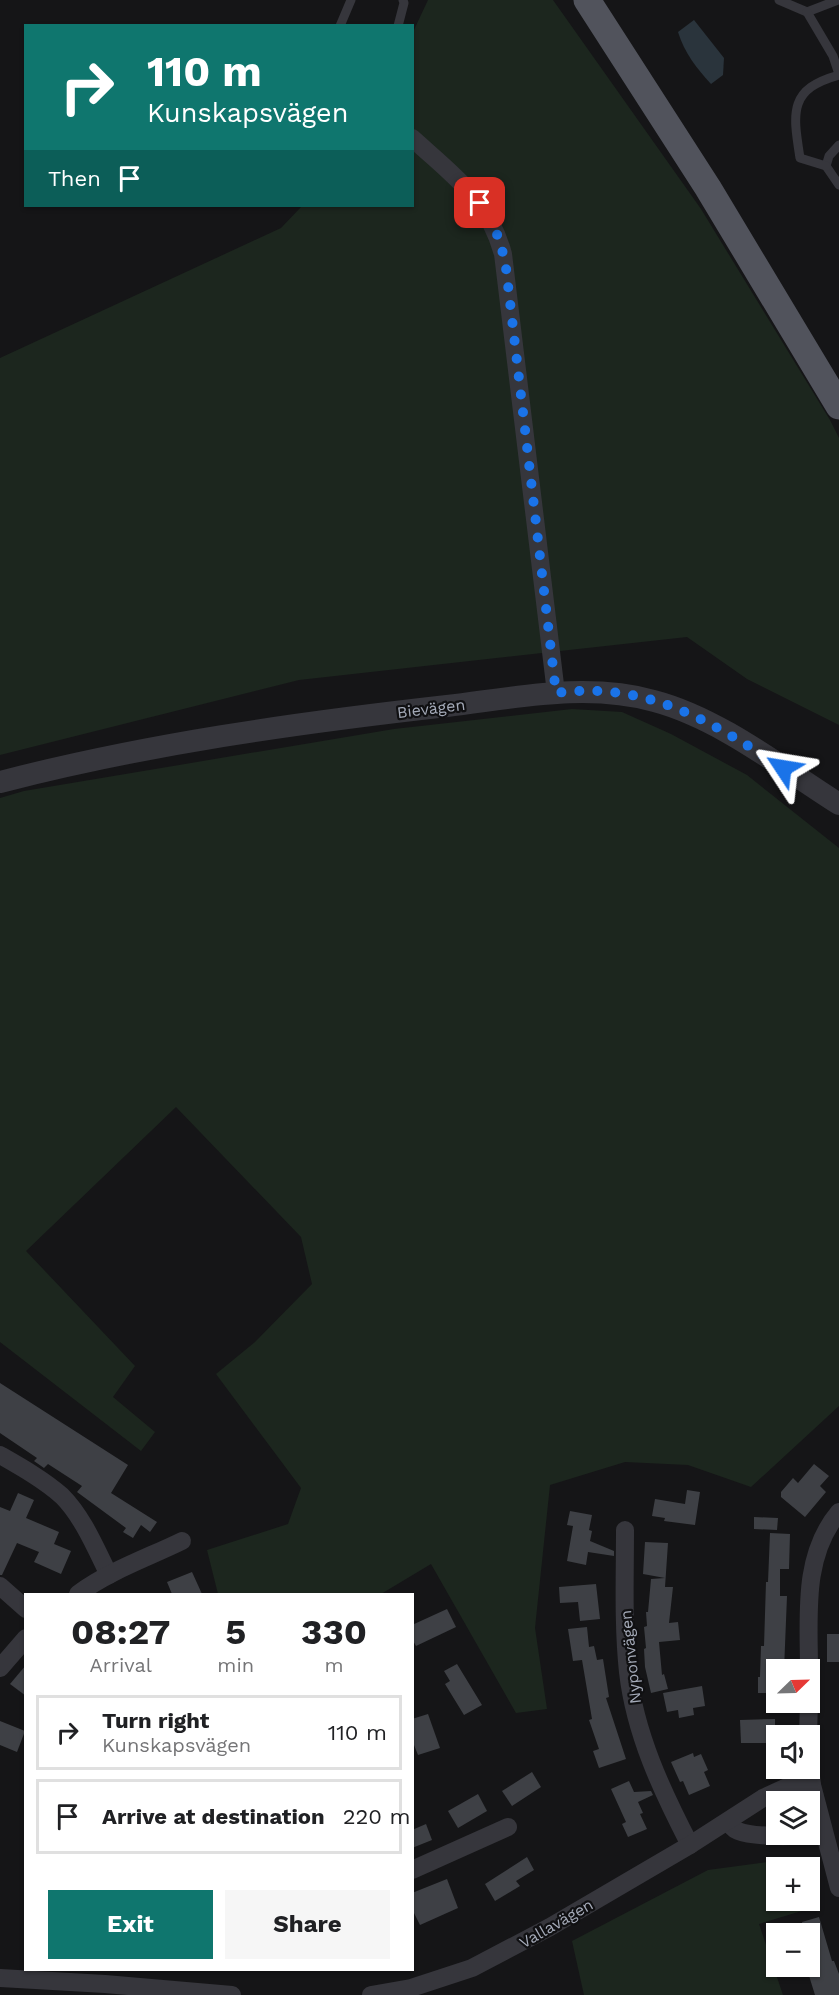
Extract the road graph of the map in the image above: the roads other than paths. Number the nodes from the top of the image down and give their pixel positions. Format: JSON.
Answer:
{"nodes":[{"id":1,"x":351,"y":0,"type":"edge"},
{"id":2,"x":403,"y":0,"type":"edge"},
{"id":3,"x":587,"y":0,"type":"edge"},
{"id":4,"x":603,"y":0,"type":"edge"},
{"id":5,"x":780,"y":0,"type":"edge"},
{"id":6,"x":838,"y":0,"type":"edge"},
{"id":7,"x":807,"y":12,"type":"junction"},
{"id":8,"x":341,"y":24,"type":"edge"},
{"id":9,"x":399,"y":24,"type":"edge"},
{"id":10,"x":839,"y":74,"type":"edge"},
{"id":11,"x":414,"y":140,"type":"edge"},
{"id":12,"x":839,"y":145,"type":"edge"},
{"id":13,"x":826,"y":166,"type":"junction"},
{"id":14,"x":839,"y":185,"type":"edge"},
{"id":15,"x":839,"y":379,"type":"edge"},
{"id":16,"x":839,"y":406,"type":"edge"},
{"id":17,"x":556,"y":693,"type":"junction"},
{"id":18,"x":0,"y":782,"type":"edge"},
{"id":19,"x":839,"y":804,"type":"edge"},
{"id":20,"x":0,"y":1455,"type":"edge"},
{"id":21,"x":839,"y":1512,"type":"edge"},
{"id":22,"x":625,"y":1530,"type":"dead end"},
{"id":23,"x":182,"y":1541,"type":"dead end"},
{"id":24,"x":109,"y":1575,"type":"junction"},
{"id":25,"x":0,"y":1586,"type":"edge"},
{"id":26,"x":79,"y":1593,"type":"edge"},
{"id":27,"x":24,"y":1608,"type":"edge"},
{"id":28,"x":24,"y":1640,"type":"edge"},
{"id":29,"x":809,"y":1659,"type":"edge"},
{"id":30,"x":0,"y":1668,"type":"edge"},
{"id":31,"x":806,"y":1779,"type":"edge"},
{"id":32,"x":727,"y":1822,"type":"junction"},
{"id":33,"x":507,"y":1827,"type":"dead end"},
{"id":34,"x":766,"y":1835,"type":"edge"},
{"id":35,"x":820,"y":1839,"type":"edge"},
{"id":36,"x":690,"y":1845,"type":"junction"},
{"id":37,"x":414,"y":1869,"type":"edge"},
{"id":38,"x":839,"y":1888,"type":"edge"},
{"id":39,"x":0,"y":1978,"type":"edge"},
{"id":40,"x":105,"y":1983,"type":"edge"},
{"id":41,"x":411,"y":1991,"type":"edge"},
{"id":42,"x":232,"y":1995,"type":"edge"},
{"id":43,"x":371,"y":1995,"type":"edge"}],
"edges":[{"from":1,"to":8,"type":"lane"},
{"from":2,"to":9,"type":"lane"},
{"from":3,"to":16,"type":"main road"},
{"from":4,"to":15,"type":"main road"},
{"from":5,"to":7,"type":"lane"},
{"from":6,"to":7,"type":"lane"},
{"from":7,"to":10,"type":"lane"},
{"from":10,"to":13,"type":"lane"},
{"from":11,"to":17,"type":"street"},
{"from":12,"to":13,"type":"lane"},
{"from":13,"to":14,"type":"lane"},
{"from":17,"to":18,"type":"street","name":"Bievägen"},
{"from":17,"to":19,"type":"street","name":"Bievägen"},
{"from":20,"to":24,"type":"street"},
{"from":21,"to":29,"type":"street"},
{"from":22,"to":36,"type":"street","name":"Nyponvägen"},
{"from":23,"to":24,"type":"street"},
{"from":24,"to":26,"type":"street"},
{"from":25,"to":27,"type":"street"},
{"from":28,"to":30,"type":"street"},
{"from":31,"to":32,"type":"street","name":"Vallavägen"},
{"from":32,"to":34,"type":"street"},
{"from":32,"to":36,"type":"street","name":"Vallavägen"},
{"from":33,"to":37,"type":"street"},
{"from":35,"to":38,"type":"street"},
{"from":36,"to":41,"type":"street","name":"Vallavägen"},
{"from":39,"to":40,"type":"street"},
{"from":40,"to":42,"type":"street"},
{"from":41,"to":43,"type":"street","name":"Vallavägen"}]}
